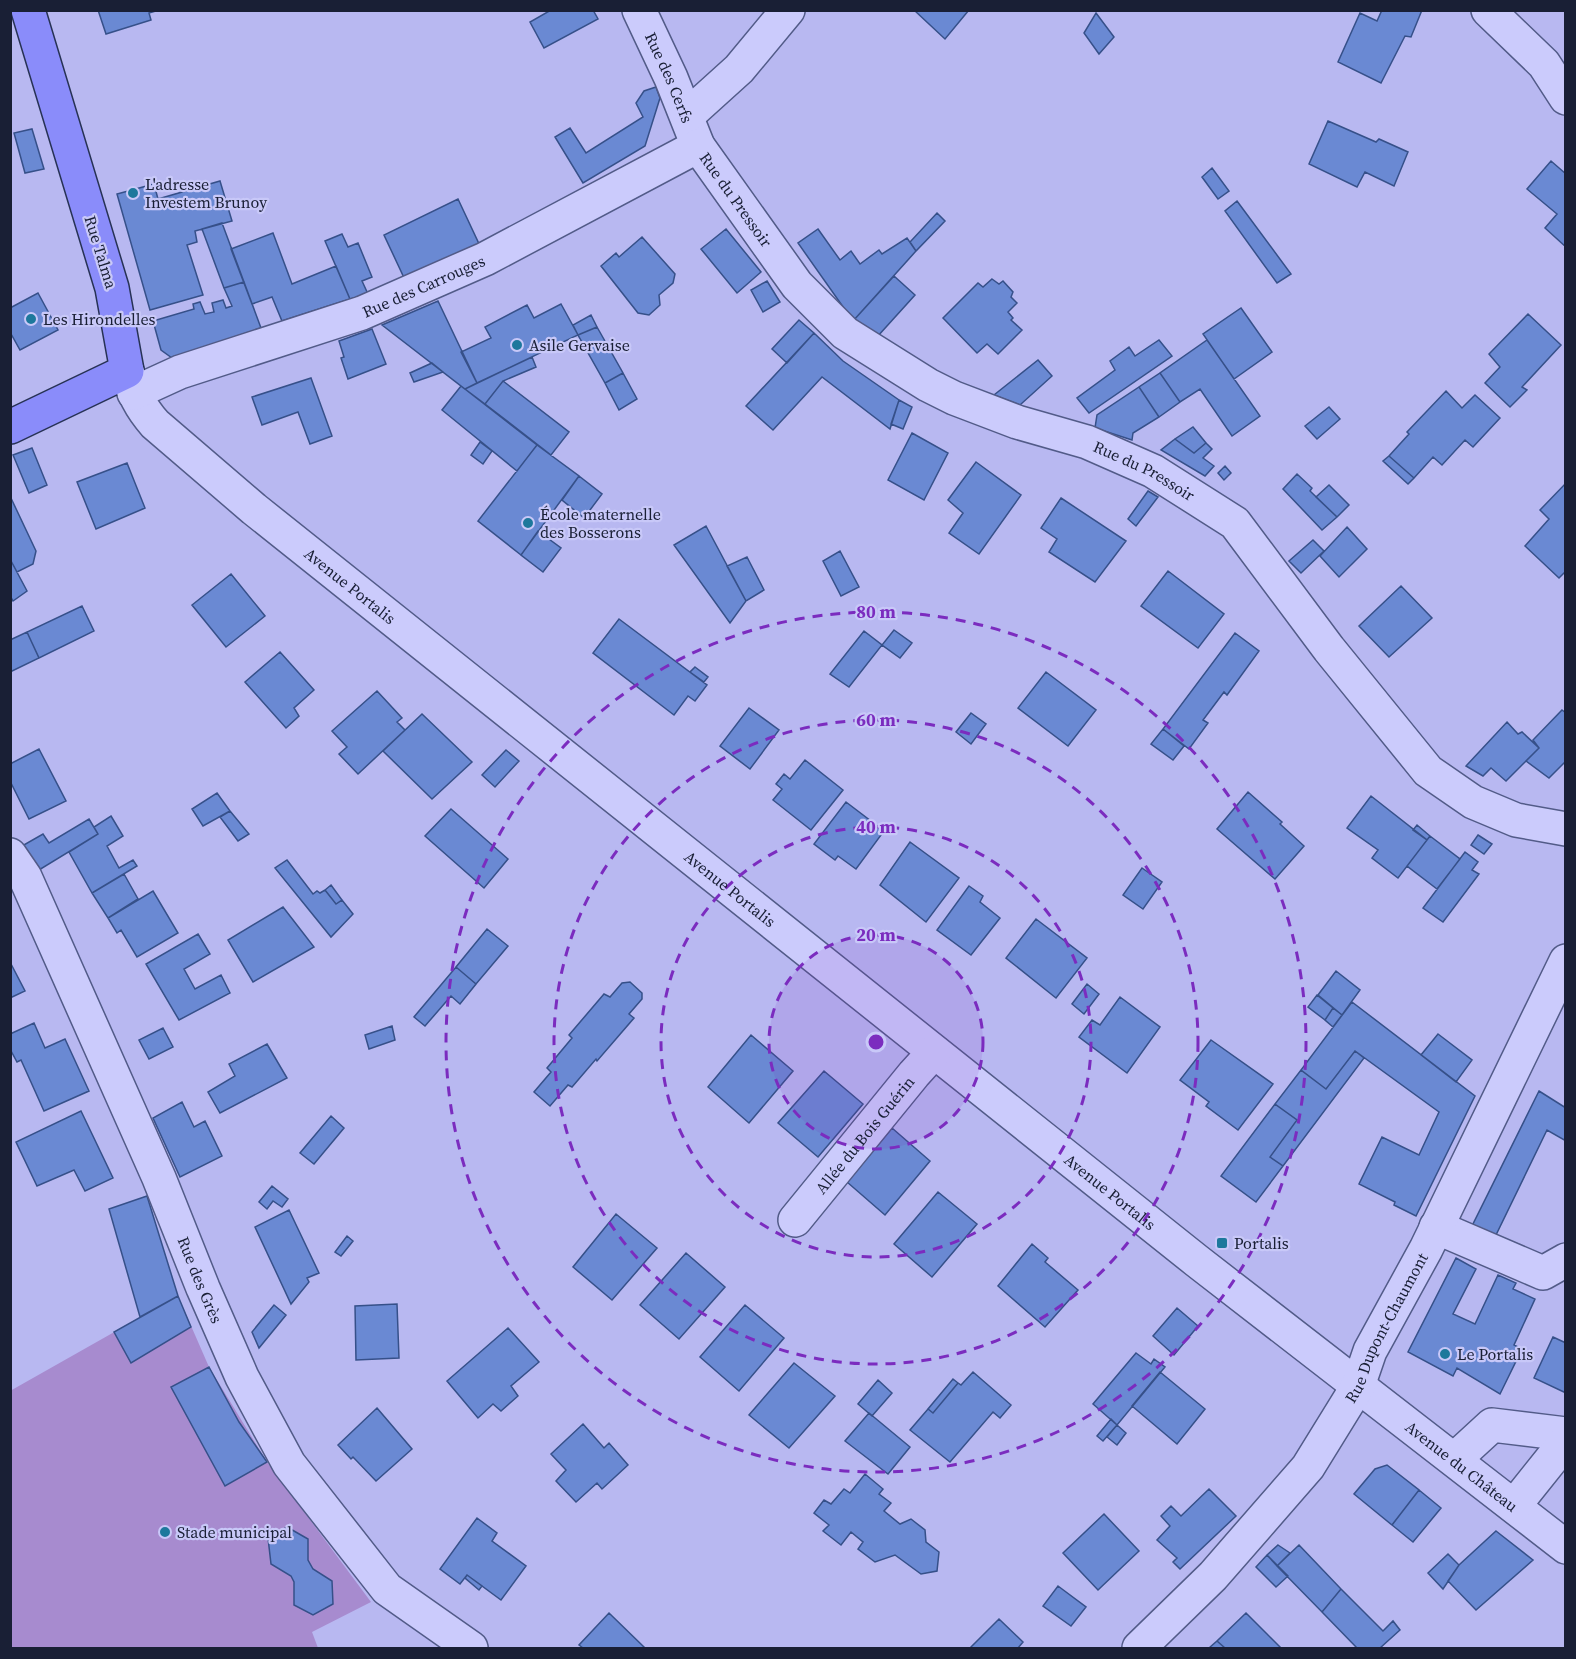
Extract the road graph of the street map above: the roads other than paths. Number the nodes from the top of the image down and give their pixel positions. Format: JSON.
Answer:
{"nodes":[{"id":1,"x":28,"y":10,"type":"edge"},
{"id":2,"x":639,"y":10,"type":"edge"},
{"id":3,"x":788,"y":10,"type":"edge"},
{"id":4,"x":1488,"y":10,"type":"edge"},
{"id":5,"x":1566,"y":98,"type":"edge"},
{"id":6,"x":692,"y":131,"type":"junction"},
{"id":7,"x":130,"y":382,"type":"junction"},
{"id":8,"x":10,"y":427,"type":"edge"},
{"id":9,"x":1566,"y":829,"type":"edge"},
{"id":10,"x":10,"y":855,"type":"edge"},
{"id":11,"x":1566,"y":961,"type":"edge"},
{"id":12,"x":934,"y":1052,"type":"junction"},
{"id":13,"x":795,"y":1220,"type":"dead end"},
{"id":14,"x":1436,"y":1227,"type":"junction"},
{"id":15,"x":1566,"y":1260,"type":"edge"},
{"id":16,"x":1358,"y":1386,"type":"junction"},
{"id":17,"x":1566,"y":1434,"type":"edge"},
{"id":18,"x":1566,"y":1441,"type":"edge"},
{"id":19,"x":1455,"y":1460,"type":"junction"},
{"id":20,"x":1514,"y":1506,"type":"junction"},
{"id":21,"x":1566,"y":1547,"type":"edge"},
{"id":22,"x":471,"y":1648,"type":"edge"},
{"id":23,"x":1139,"y":1648,"type":"edge"}],
"edges":[{"from":1,"to":7,"type":"main road","name":"Rue Talma"},
{"from":2,"to":6,"type":"street","name":"Rue des Cerfs"},
{"from":3,"to":6,"type":"street","name":"Rue des Carrouges"},
{"from":4,"to":5,"type":"street"},
{"from":6,"to":7,"type":"street","name":"Rue des Carrouges"},
{"from":6,"to":9,"type":"street","name":"Rue du Pressoir"},
{"from":7,"to":8,"type":"main road"},
{"from":7,"to":12,"type":"street","name":"Avenue Portalis"},
{"from":10,"to":22,"type":"street","name":"Rue des Grès"},
{"from":11,"to":14,"type":"street","name":"Rue Dupont-Chaumont"},
{"from":12,"to":13,"type":"street","name":"Allée du Bois Guérin"},
{"from":12,"to":16,"type":"street","name":"Avenue Portalis"},
{"from":14,"to":15,"type":"street"},
{"from":14,"to":16,"type":"street","name":"Rue Dupont-Chaumont"},
{"from":16,"to":19,"type":"street","name":"Avenue du Château"},
{"from":16,"to":23,"type":"street","name":"Rue Dupont-Chaumont"},
{"from":17,"to":19,"type":"street"},
{"from":18,"to":20,"type":"street"},
{"from":19,"to":20,"type":"street","name":"Avenue du Château"},
{"from":20,"to":21,"type":"street","name":"Avenue du Château"}]}
